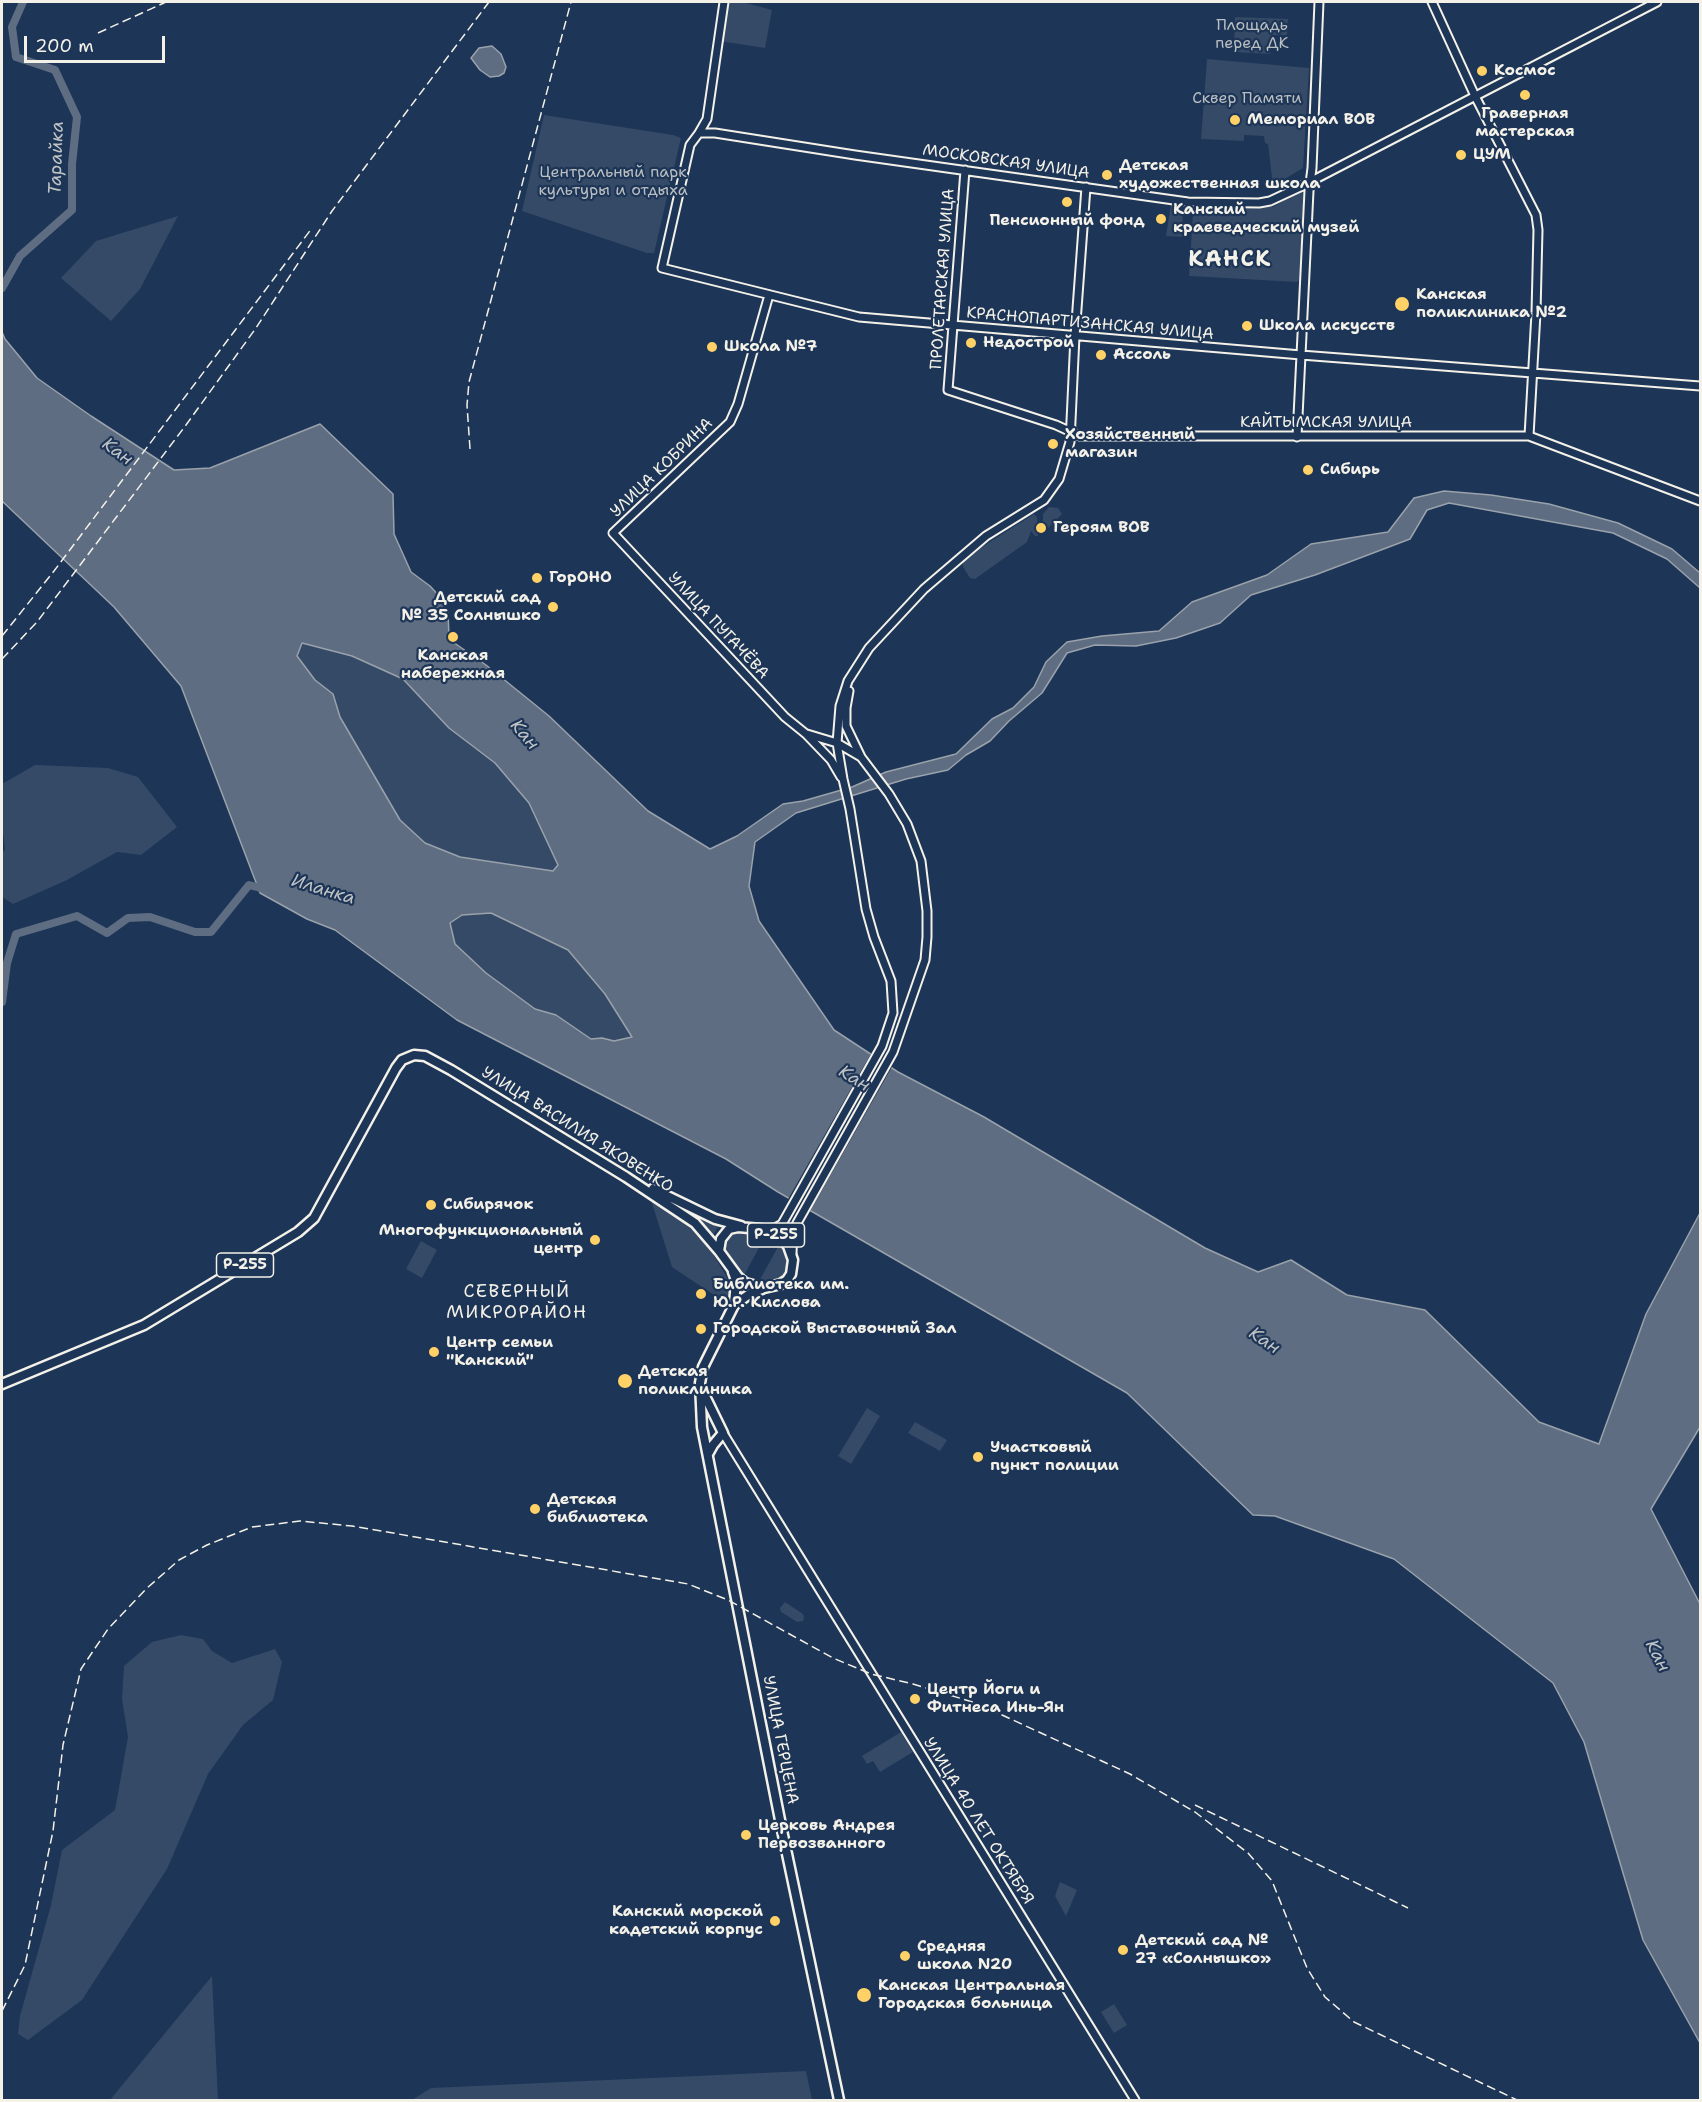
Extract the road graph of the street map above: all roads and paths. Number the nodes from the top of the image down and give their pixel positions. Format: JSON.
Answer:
{"nodes":[{"id":1,"x":724,"y":2,"type":"edge"},
{"id":2,"x":1319,"y":2,"type":"edge"},
{"id":3,"x":1432,"y":2,"type":"edge"},
{"id":4,"x":1657,"y":2,"type":"edge"},
{"id":5,"x":1475,"y":96,"type":"junction"},
{"id":6,"x":707,"y":119,"type":"junction"},
{"id":7,"x":714,"y":133,"type":"junction"},
{"id":8,"x":699,"y":134,"type":"junction"},
{"id":9,"x":965,"y":170,"type":"junction"},
{"id":10,"x":1310,"y":181,"type":"junction"},
{"id":11,"x":1086,"y":187,"type":"junction"},
{"id":12,"x":769,"y":295,"type":"junction"},
{"id":13,"x":954,"y":325,"type":"junction"},
{"id":14,"x":1075,"y":336,"type":"junction"},
{"id":15,"x":1300,"y":355,"type":"junction"},
{"id":16,"x":1532,"y":373,"type":"junction"},
{"id":17,"x":1701,"y":386,"type":"edge"},
{"id":18,"x":948,"y":390,"type":"joint"},
{"id":19,"x":1070,"y":432,"type":"junction"},
{"id":20,"x":1529,"y":436,"type":"junction"},
{"id":21,"x":1297,"y":437,"type":"junction"},
{"id":22,"x":1701,"y":501,"type":"edge"},
{"id":23,"x":613,"y":533,"type":"joint"},
{"id":24,"x":854,"y":671,"type":"junction"},
{"id":25,"x":806,"y":734,"type":"junction"},
{"id":26,"x":837,"y":743,"type":"junction"},
{"id":27,"x":861,"y":757,"type":"junction"},
{"id":28,"x":843,"y":779,"type":"junction"},
{"id":29,"x":626,"y":1177,"type":"junction"},
{"id":30,"x":750,"y":1228,"type":"junction"},
{"id":31,"x":760,"y":1229,"type":"junction"},
{"id":32,"x":719,"y":1251,"type":"junction"},
{"id":33,"x":792,"y":1253,"type":"junction"},
{"id":34,"x":733,"y":1272,"type":"junction"},
{"id":35,"x":764,"y":1288,"type":"junction"},
{"id":36,"x":734,"y":1305,"type":"junction"},
{"id":37,"x":700,"y":1383,"type":"junction"},
{"id":38,"x":2,"y":1384,"type":"edge"},
{"id":39,"x":723,"y":1433,"type":"junction"},
{"id":40,"x":708,"y":1455,"type":"junction"},
{"id":41,"x":839,"y":2100,"type":"edge"},
{"id":42,"x":1135,"y":2100,"type":"edge"}],
"edges":[{"from":1,"to":6,"type":"street"},
{"from":2,"to":10,"type":"street"},
{"from":3,"to":5,"type":"street"},
{"from":4,"to":5,"type":"street","name":"МОСКОВСКАЯ УЛИЦА"},
{"from":5,"to":10,"type":"street","name":"МОСКОВСКАЯ УЛИЦА"},
{"from":5,"to":16,"type":"street"},
{"from":6,"to":7,"type":"street"},
{"from":6,"to":8,"type":"street"},
{"from":7,"to":8,"type":"street","name":"МОСКОВСКАЯ УЛИЦА"},
{"from":7,"to":9,"type":"street","name":"МОСКОВСКАЯ УЛИЦА"},
{"from":8,"to":12,"type":"street","name":"КРАСНОПАРТИЗАНСКАЯ УЛИЦА"},
{"from":9,"to":11,"type":"street","name":"МОСКОВСКАЯ УЛИЦА"},
{"from":9,"to":13,"type":"street","name":"ПРОЛЕТАРСКАЯ УЛИЦА"},
{"from":10,"to":11,"type":"street","name":"МОСКОВСКАЯ УЛИЦА"},
{"from":10,"to":15,"type":"street"},
{"from":11,"to":14,"type":"street"},
{"from":12,"to":13,"type":"street","name":"КРАСНОПАРТИЗАНСКАЯ УЛИЦА"},
{"from":12,"to":23,"type":"street","name":"УЛИЦА КОБРИНА","number":"Р-255"},
{"from":13,"to":14,"type":"street","name":"КРАСНОПАРТИЗАНСКАЯ УЛИЦА"},
{"from":13,"to":18,"type":"street","name":"ПРОЛЕТАРСКАЯ УЛИЦА"},
{"from":14,"to":15,"type":"street","name":"КРАСНОПАРТИЗАНСКАЯ УЛИЦА"},
{"from":14,"to":19,"type":"street"},
{"from":15,"to":16,"type":"street","name":"КРАСНОПАРТИЗАНСКАЯ УЛИЦА"},
{"from":15,"to":21,"type":"street"},
{"from":16,"to":17,"type":"street","name":"КРАСНОПАРТИЗАНСКАЯ УЛИЦА"},
{"from":16,"to":20,"type":"street"},
{"from":18,"to":19,"type":"street","name":"КАЙТЫМСКАЯ УЛИЦА"},
{"from":19,"to":21,"type":"street","name":"КАЙТЫМСКАЯ УЛИЦА"},
{"from":19,"to":24,"type":"street"},
{"from":20,"to":21,"type":"street","name":"КАЙТЫМСКАЯ УЛИЦА"},
{"from":20,"to":22,"type":"street","name":"КАЙТЫМСКАЯ УЛИЦА"},
{"from":23,"to":25,"type":"street","name":"УЛИЦА ПУГАЧЁВА","number":"Р-255"},
{"from":24,"to":26,"type":"street"},
{"from":24,"to":27,"type":"street"},
{"from":25,"to":26,"type":"street","number":"Р-255"},
{"from":25,"to":28,"type":"street","number":"Р-255"},
{"from":26,"to":27,"type":"street","number":"Р-255"},
{"from":26,"to":28,"type":"street"},
{"from":27,"to":33,"type":"street","number":"Р-255"},
{"from":28,"to":31,"type":"street","number":"Р-255"},
{"from":29,"to":30,"type":"main road","number":"Р-255"},
{"from":29,"to":32,"type":"main road","name":"УЛИЦА ВАСИЛИЯ ЯКОВЕНКО","number":"Р-255"},
{"from":29,"to":38,"type":"main road","name":"УЛИЦА ВАСИЛИЯ ЯКОВЕНКО","number":"Р-255"},
{"from":30,"to":31,"type":"main road","number":"Р-255"},
{"from":30,"to":32,"type":"main road","number":"Р-255"},
{"from":31,"to":33,"type":"main road","number":"Р-255"},
{"from":32,"to":34,"type":"main road","number":"Р-255"},
{"from":33,"to":35,"type":"main road","number":"Р-255"},
{"from":34,"to":35,"type":"main road","number":"Р-255"},
{"from":34,"to":36,"type":"main road"},
{"from":35,"to":36,"type":"main road"},
{"from":36,"to":37,"type":"main road","name":"УЛИЦА ГЕРЦЕНА"},
{"from":37,"to":39,"type":"main road"},
{"from":37,"to":40,"type":"main road","name":"УЛИЦА ГЕРЦЕНА"},
{"from":39,"to":40,"type":"main road"},
{"from":39,"to":42,"type":"street","name":"УЛИЦА 40 ЛЕТ ОКТЯБРЯ"},
{"from":40,"to":41,"type":"main road","name":"УЛИЦА ГЕРЦЕНА"}]}
